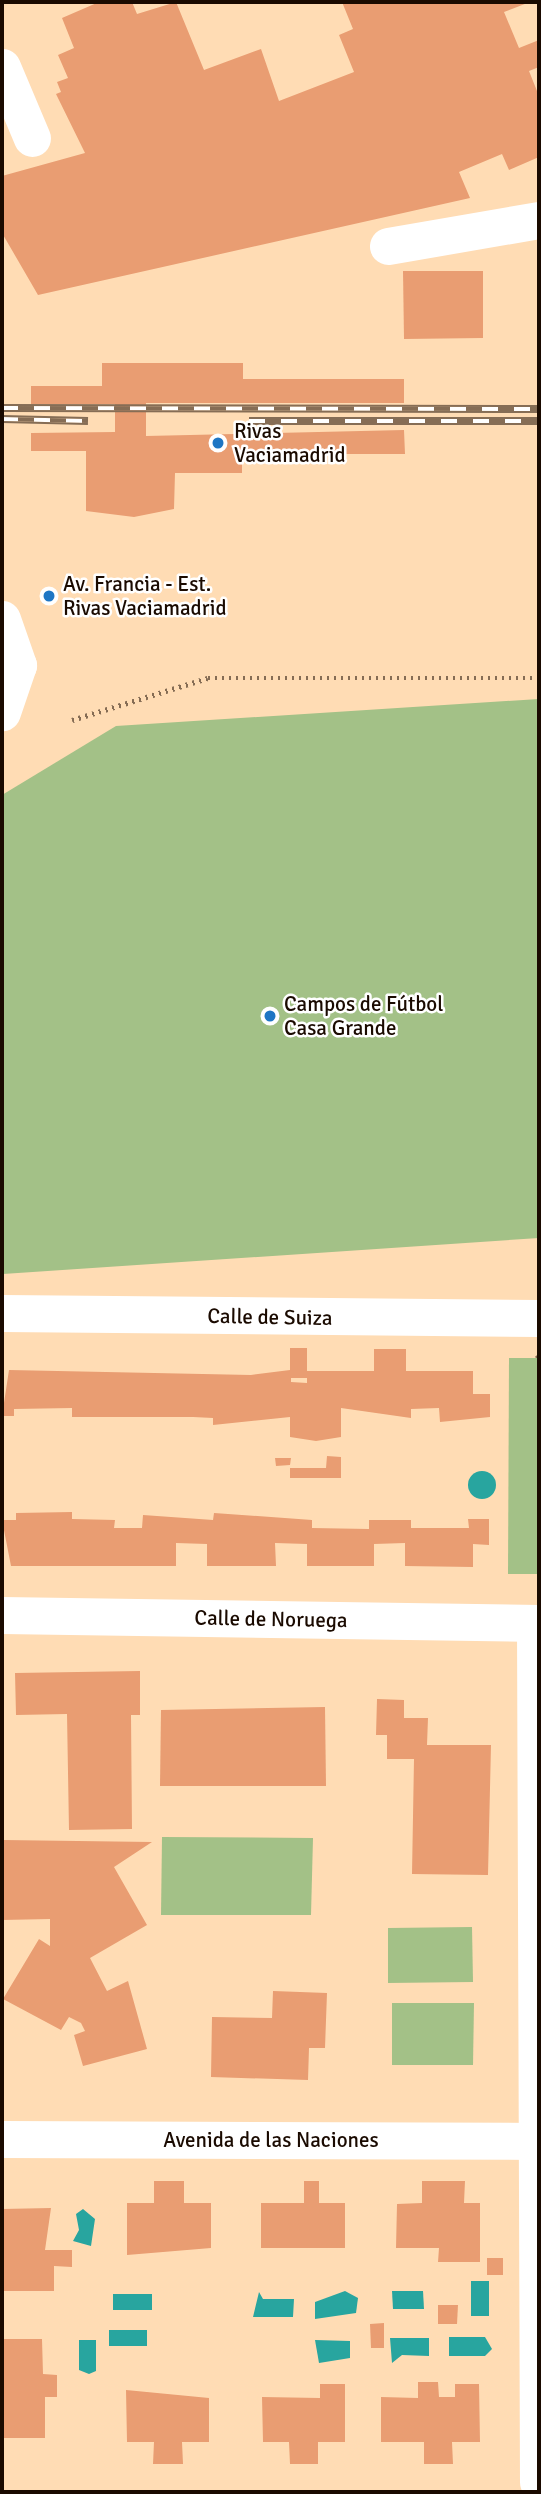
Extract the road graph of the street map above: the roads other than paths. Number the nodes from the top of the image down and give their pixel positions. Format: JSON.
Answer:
{"nodes":[{"id":1,"x":2,"y":67,"type":"edge"},
{"id":2,"x":32,"y":138,"type":"dead end"},
{"id":3,"x":539,"y":220,"type":"edge"},
{"id":4,"x":388,"y":246,"type":"dead end"},
{"id":5,"x":3,"y":617,"type":"edge"},
{"id":6,"x":2,"y":712,"type":"edge"},
{"id":7,"x":2,"y":1313,"type":"edge"},
{"id":8,"x":539,"y":1318,"type":"edge"},
{"id":9,"x":2,"y":1615,"type":"edge"},
{"id":10,"x":537,"y":1623,"type":"edge"},
{"id":11,"x":537,"y":1779,"type":"edge"},
{"id":12,"x":2,"y":2139,"type":"edge"},
{"id":13,"x":537,"y":2141,"type":"edge"},
{"id":14,"x":535,"y":2486,"type":"edge"}],
"edges":[{"from":1,"to":2,"type":"street"},
{"from":3,"to":4,"type":"street"},
{"from":5,"to":6,"type":"street"},
{"from":7,"to":8,"type":"street","name":"Calle de Suiza"},
{"from":9,"to":10,"type":"street","name":"Calle de Noruega"},
{"from":10,"to":11,"type":"street"},
{"from":11,"to":13,"type":"street"},
{"from":12,"to":13,"type":"street","name":"Avenida de las Naciones"},
{"from":13,"to":14,"type":"street"}]}
